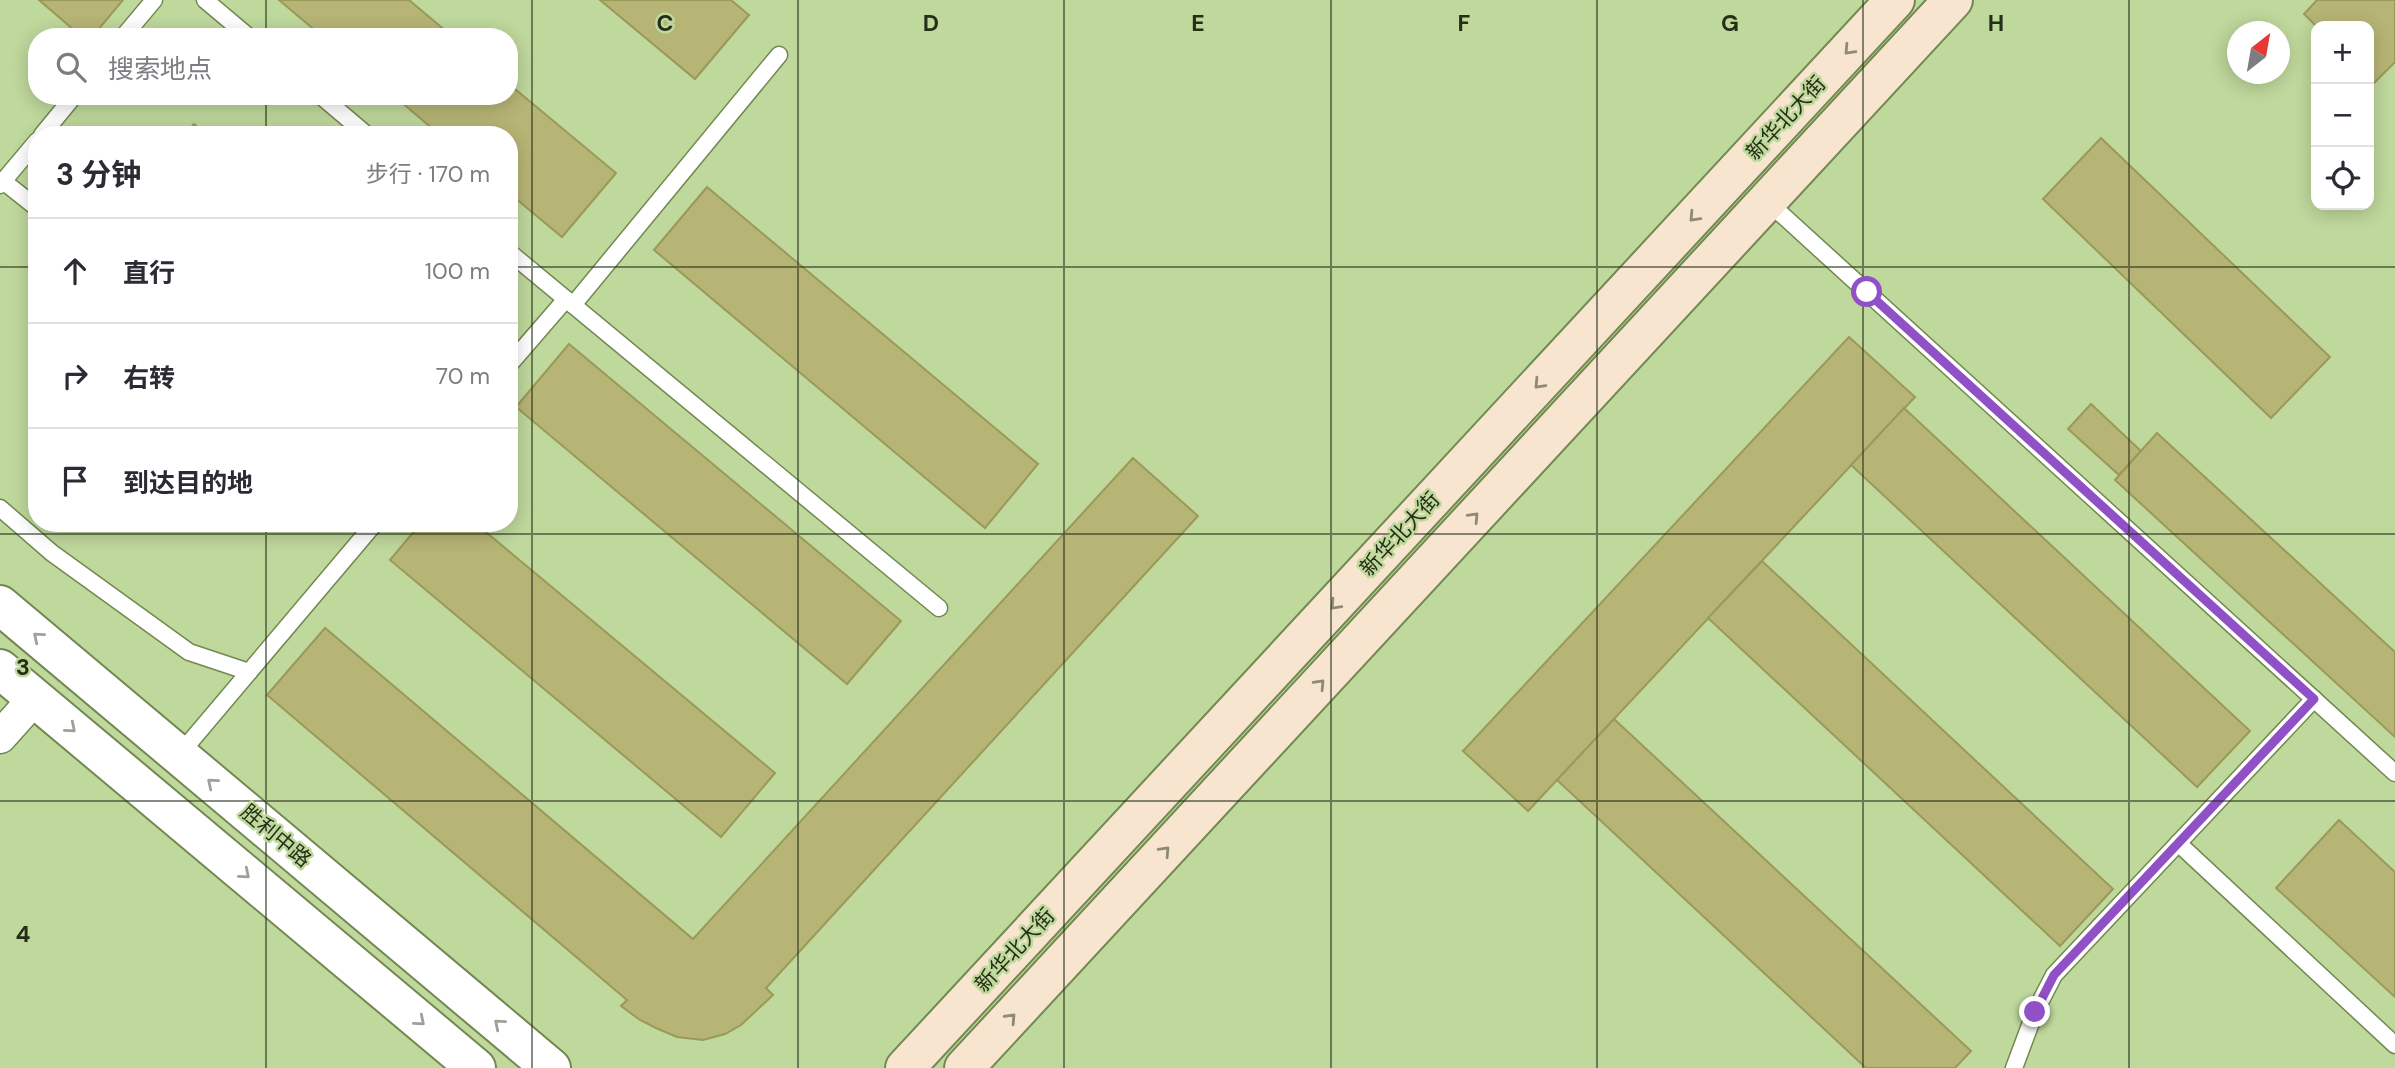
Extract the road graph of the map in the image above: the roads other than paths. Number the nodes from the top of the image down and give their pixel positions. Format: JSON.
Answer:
{"nodes":[{"id":1,"x":154,"y":0,"type":"edge"},
{"id":2,"x":205,"y":0,"type":"edge"},
{"id":3,"x":1895,"y":0,"type":"edge"},
{"id":4,"x":1953,"y":0,"type":"edge"},
{"id":5,"x":131,"y":28,"type":"edge"},
{"id":6,"x":238,"y":28,"type":"edge"},
{"id":7,"x":779,"y":55,"type":"dead end"},
{"id":8,"x":67,"y":105,"type":"edge"},
{"id":9,"x":332,"y":105,"type":"edge"},
{"id":10,"x":49,"y":126,"type":"edge"},
{"id":11,"x":357,"y":126,"type":"edge"},
{"id":12,"x":28,"y":152,"type":"edge"},
{"id":13,"x":2,"y":183,"type":"edge"},
{"id":14,"x":1767,"y":201,"type":"junction"},
{"id":15,"x":28,"y":202,"type":"edge"},
{"id":16,"x":518,"y":260,"type":"edge"},
{"id":17,"x":569,"y":302,"type":"junction"},
{"id":18,"x":518,"y":356,"type":"edge"},
{"id":19,"x":0,"y":508,"type":"edge"},
{"id":20,"x":368,"y":532,"type":"edge"},
{"id":21,"x":0,"y":605,"type":"edge"},
{"id":22,"x":939,"y":608,"type":"dead end"},
{"id":23,"x":0,"y":668,"type":"edge"},
{"id":24,"x":249,"y":673,"type":"junction"},
{"id":25,"x":35,"y":698,"type":"junction"},
{"id":26,"x":2314,"y":699,"type":"junction"},
{"id":27,"x":0,"y":737,"type":"edge"},
{"id":28,"x":179,"y":755,"type":"junction"},
{"id":29,"x":2395,"y":773,"type":"edge"},
{"id":30,"x":2178,"y":843,"type":"junction"},
{"id":31,"x":2395,"y":1045,"type":"edge"},
{"id":32,"x":476,"y":1068,"type":"edge"},
{"id":33,"x":551,"y":1068,"type":"edge"},
{"id":34,"x":905,"y":1068,"type":"edge"},
{"id":35,"x":964,"y":1068,"type":"edge"},
{"id":36,"x":2014,"y":1068,"type":"edge"}],
"edges":[{"from":1,"to":5,"type":"lane"},
{"from":2,"to":6,"type":"lane"},
{"from":3,"to":34,"type":"main road","name":"新华北大街","one_way":true},
{"from":4,"to":14,"type":"main road","name":"新华北大街"},
{"from":7,"to":17,"type":"lane"},
{"from":8,"to":10,"type":"lane"},
{"from":9,"to":11,"type":"lane"},
{"from":12,"to":13,"type":"lane"},
{"from":13,"to":15,"type":"lane"},
{"from":14,"to":26,"type":"lane"},
{"from":35,"to":14,"type":"main road","name":"新华北大街","one_way":true},
{"from":16,"to":17,"type":"lane"},
{"from":17,"to":18,"type":"lane"},
{"from":17,"to":22,"type":"lane"},
{"from":19,"to":24,"type":"lane"},
{"from":20,"to":24,"type":"lane"},
{"from":28,"to":21,"type":"street","name":"胜利中路","one_way":true},
{"from":23,"to":25,"type":"street"},
{"from":24,"to":28,"type":"lane"},
{"from":25,"to":27,"type":"street"},
{"from":25,"to":32,"type":"street","one_way":true},
{"from":26,"to":29,"type":"lane"},
{"from":26,"to":30,"type":"lane"},
{"from":33,"to":28,"type":"street","name":"胜利中路","one_way":true},
{"from":30,"to":31,"type":"lane"},
{"from":30,"to":36,"type":"lane"}]}
